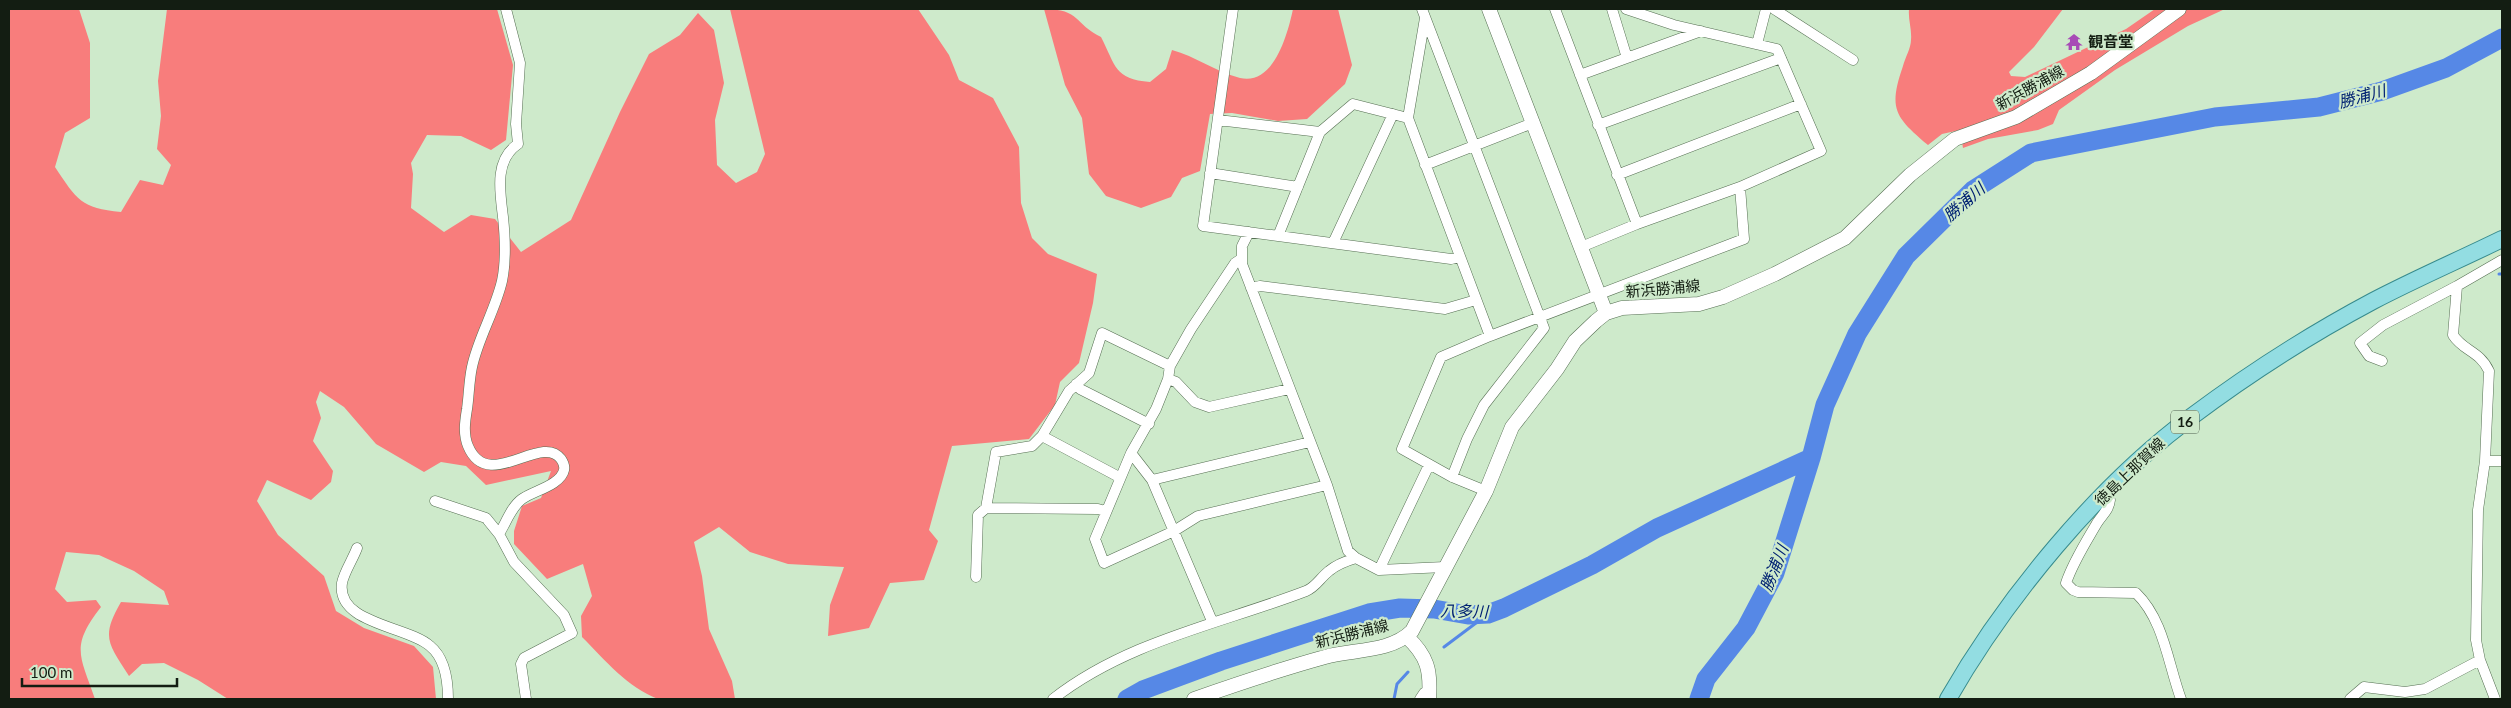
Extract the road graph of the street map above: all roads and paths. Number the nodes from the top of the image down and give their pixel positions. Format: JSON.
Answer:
{"nodes":[{"id":1,"x":506,"y":9,"type":"edge"},
{"id":2,"x":1233,"y":9,"type":"edge"},
{"id":3,"x":1488,"y":9,"type":"edge"},
{"id":4,"x":1555,"y":9,"type":"edge"},
{"id":5,"x":1612,"y":9,"type":"edge"},
{"id":6,"x":1626,"y":9,"type":"edge"},
{"id":7,"x":1766,"y":9,"type":"edge"},
{"id":8,"x":1774,"y":9,"type":"edge"},
{"id":9,"x":2179,"y":9,"type":"edge"},
{"id":10,"x":1423,"y":13,"type":"edge"},
{"id":11,"x":1701,"y":31,"type":"junction"},
{"id":12,"x":1757,"y":44,"type":"junction"},
{"id":13,"x":1627,"y":58,"type":"junction"},
{"id":14,"x":1781,"y":58,"type":"junction"},
{"id":15,"x":1853,"y":60,"type":"dead end"},
{"id":16,"x":1580,"y":76,"type":"junction"},
{"id":17,"x":1801,"y":104,"type":"junction"},
{"id":18,"x":1393,"y":114,"type":"junction"},
{"id":19,"x":1408,"y":118,"type":"junction"},
{"id":20,"x":1218,"y":120,"type":"junction"},
{"id":21,"x":1533,"y":123,"type":"junction"},
{"id":22,"x":1598,"y":125,"type":"junction"},
{"id":23,"x":1320,"y":132,"type":"junction"},
{"id":24,"x":1474,"y":146,"type":"junction"},
{"id":25,"x":1425,"y":165,"type":"junction"},
{"id":26,"x":1210,"y":173,"type":"junction"},
{"id":27,"x":1617,"y":175,"type":"junction"},
{"id":28,"x":1298,"y":187,"type":"junction"},
{"id":29,"x":1740,"y":187,"type":"junction"},
{"id":30,"x":1637,"y":224,"type":"junction"},
{"id":31,"x":1250,"y":232,"type":"junction"},
{"id":32,"x":1278,"y":236,"type":"junction"},
{"id":33,"x":2502,"y":239,"type":"edge"},
{"id":34,"x":1333,"y":244,"type":"junction"},
{"id":35,"x":1581,"y":247,"type":"junction"},
{"id":36,"x":1460,"y":257,"type":"junction"},
{"id":37,"x":1241,"y":259,"type":"junction"},
{"id":38,"x":2502,"y":260,"type":"edge"},
{"id":39,"x":2457,"y":286,"type":"junction"},
{"id":40,"x":1250,"y":288,"type":"junction"},
{"id":41,"x":1599,"y":295,"type":"junction"},
{"id":42,"x":1476,"y":300,"type":"junction"},
{"id":43,"x":1606,"y":313,"type":"junction"},
{"id":44,"x":1540,"y":318,"type":"junction"},
{"id":45,"x":1490,"y":336,"type":"junction"},
{"id":46,"x":2382,"y":361,"type":"dead end"},
{"id":47,"x":1170,"y":366,"type":"junction"},
{"id":48,"x":1168,"y":379,"type":"junction"},
{"id":49,"x":1076,"y":384,"type":"junction"},
{"id":50,"x":1289,"y":390,"type":"junction"},
{"id":51,"x":1149,"y":424,"type":"junction"},
{"id":52,"x":1042,"y":436,"type":"junction"},
{"id":53,"x":1310,"y":442,"type":"junction"},
{"id":54,"x":1132,"y":453,"type":"junction"},
{"id":55,"x":2485,"y":461,"type":"junction"},
{"id":56,"x":2502,"y":461,"type":"edge"},
{"id":57,"x":1430,"y":465,"type":"junction"},
{"id":58,"x":1120,"y":477,"type":"junction"},
{"id":59,"x":1452,"y":477,"type":"junction"},
{"id":60,"x":1152,"y":480,"type":"junction"},
{"id":61,"x":1328,"y":485,"type":"junction"},
{"id":62,"x":1486,"y":491,"type":"junction"},
{"id":63,"x":2106,"y":494,"type":"junction"},
{"id":64,"x":436,"y":501,"type":"dead end"},
{"id":65,"x":986,"y":508,"type":"junction"},
{"id":66,"x":1105,"y":512,"type":"junction"},
{"id":67,"x":1174,"y":531,"type":"junction"},
{"id":68,"x":499,"y":534,"type":"junction"},
{"id":69,"x":357,"y":548,"type":"dead end"},
{"id":70,"x":1356,"y":558,"type":"junction"},
{"id":71,"x":1379,"y":570,"type":"junction"},
{"id":72,"x":1444,"y":571,"type":"junction"},
{"id":73,"x":976,"y":577,"type":"dead end"},
{"id":74,"x":1212,"y":621,"type":"junction"},
{"id":75,"x":1409,"y":634,"type":"junction"},
{"id":76,"x":2480,"y":660,"type":"junction"},
{"id":77,"x":1426,"y":697,"type":"edge"},
{"id":78,"x":1199,"y":698,"type":"edge"},
{"id":79,"x":448,"y":699,"type":"edge"},
{"id":80,"x":526,"y":699,"type":"edge"},
{"id":81,"x":1053,"y":699,"type":"edge"},
{"id":82,"x":1948,"y":699,"type":"edge"},
{"id":83,"x":2181,"y":699,"type":"edge"},
{"id":84,"x":2350,"y":699,"type":"edge"},
{"id":85,"x":2495,"y":699,"type":"edge"}],
"edges":[{"from":1,"to":68,"type":"street"},
{"from":2,"to":20,"type":"street"},
{"from":3,"to":21,"type":"main road"},
{"from":4,"to":16,"type":"street"},
{"from":5,"to":13,"type":"street"},
{"from":6,"to":11,"type":"street"},
{"from":7,"to":12,"type":"street"},
{"from":8,"to":15,"type":"street"},
{"from":9,"to":43,"type":"main road","name":"新浜勝浦線"},
{"from":10,"to":19,"type":"street"},
{"from":10,"to":24,"type":"street"},
{"from":11,"to":12,"type":"street"},
{"from":11,"to":13,"type":"street"},
{"from":12,"to":14,"type":"street"},
{"from":13,"to":16,"type":"street"},
{"from":14,"to":17,"type":"street"},
{"from":14,"to":22,"type":"street"},
{"from":16,"to":22,"type":"street"},
{"from":17,"to":27,"type":"street"},
{"from":17,"to":29,"type":"street"},
{"from":18,"to":19,"type":"street"},
{"from":18,"to":23,"type":"street"},
{"from":18,"to":34,"type":"street"},
{"from":19,"to":25,"type":"street"},
{"from":20,"to":23,"type":"street"},
{"from":20,"to":26,"type":"street"},
{"from":21,"to":24,"type":"street"},
{"from":21,"to":35,"type":"main road"},
{"from":22,"to":27,"type":"street"},
{"from":23,"to":28,"type":"street"},
{"from":24,"to":25,"type":"street"},
{"from":24,"to":44,"type":"street"},
{"from":25,"to":36,"type":"street"},
{"from":26,"to":28,"type":"street"},
{"from":26,"to":31,"type":"street"},
{"from":27,"to":30,"type":"street"},
{"from":28,"to":32,"type":"street"},
{"from":29,"to":30,"type":"street"},
{"from":29,"to":41,"type":"street"},
{"from":30,"to":35,"type":"street"},
{"from":31,"to":32,"type":"street"},
{"from":31,"to":37,"type":"street"},
{"from":32,"to":34,"type":"street"},
{"from":33,"to":63,"type":"main road","name":"徳島上那賀線","number":"16"},
{"from":34,"to":36,"type":"street"},
{"from":35,"to":41,"type":"main road"},
{"from":36,"to":42,"type":"street"},
{"from":37,"to":40,"type":"street"},
{"from":37,"to":47,"type":"street"},
{"from":38,"to":39,"type":"street"},
{"from":39,"to":46,"type":"street"},
{"from":39,"to":55,"type":"street"},
{"from":40,"to":42,"type":"street"},
{"from":40,"to":50,"type":"street"},
{"from":41,"to":43,"type":"main road"},
{"from":41,"to":44,"type":"street"},
{"from":42,"to":45,"type":"street"},
{"from":43,"to":62,"type":"main road","name":"新浜勝浦線"},
{"from":44,"to":45,"type":"street"},
{"from":44,"to":59,"type":"street"},
{"from":45,"to":57,"type":"street"},
{"from":47,"to":48,"type":"street"},
{"from":47,"to":49,"type":"street"},
{"from":48,"to":50,"type":"street"},
{"from":48,"to":51,"type":"street"},
{"from":49,"to":51,"type":"street"},
{"from":49,"to":52,"type":"street"},
{"from":50,"to":53,"type":"street"},
{"from":51,"to":54,"type":"street"},
{"from":52,"to":58,"type":"street"},
{"from":52,"to":65,"type":"street"},
{"from":53,"to":60,"type":"street"},
{"from":53,"to":61,"type":"street"},
{"from":54,"to":58,"type":"street"},
{"from":54,"to":60,"type":"street"},
{"from":55,"to":56,"type":"street"},
{"from":55,"to":76,"type":"street"},
{"from":57,"to":59,"type":"street"},
{"from":57,"to":71,"type":"street"},
{"from":58,"to":66,"type":"street"},
{"from":59,"to":62,"type":"street"},
{"from":60,"to":67,"type":"street"},
{"from":61,"to":67,"type":"street"},
{"from":61,"to":70,"type":"street"},
{"from":62,"to":72,"type":"main road","name":"新浜勝浦線"},
{"from":63,"to":82,"type":"main road","name":"徳島上那賀線","number":"16"},
{"from":63,"to":83,"type":"street"},
{"from":64,"to":68,"type":"street"},
{"from":65,"to":66,"type":"street"},
{"from":65,"to":73,"type":"street"},
{"from":66,"to":67,"type":"street"},
{"from":67,"to":74,"type":"street"},
{"from":68,"to":80,"type":"street"},
{"from":69,"to":79,"type":"street"},
{"from":70,"to":71,"type":"street"},
{"from":70,"to":74,"type":"street"},
{"from":71,"to":72,"type":"street"},
{"from":72,"to":75,"type":"main road","name":"新浜勝浦線"},
{"from":74,"to":81,"type":"street"},
{"from":75,"to":77,"type":"main road"},
{"from":75,"to":78,"type":"main road","name":"新浜勝浦線"},
{"from":76,"to":84,"type":"street"},
{"from":76,"to":85,"type":"street"}]}
